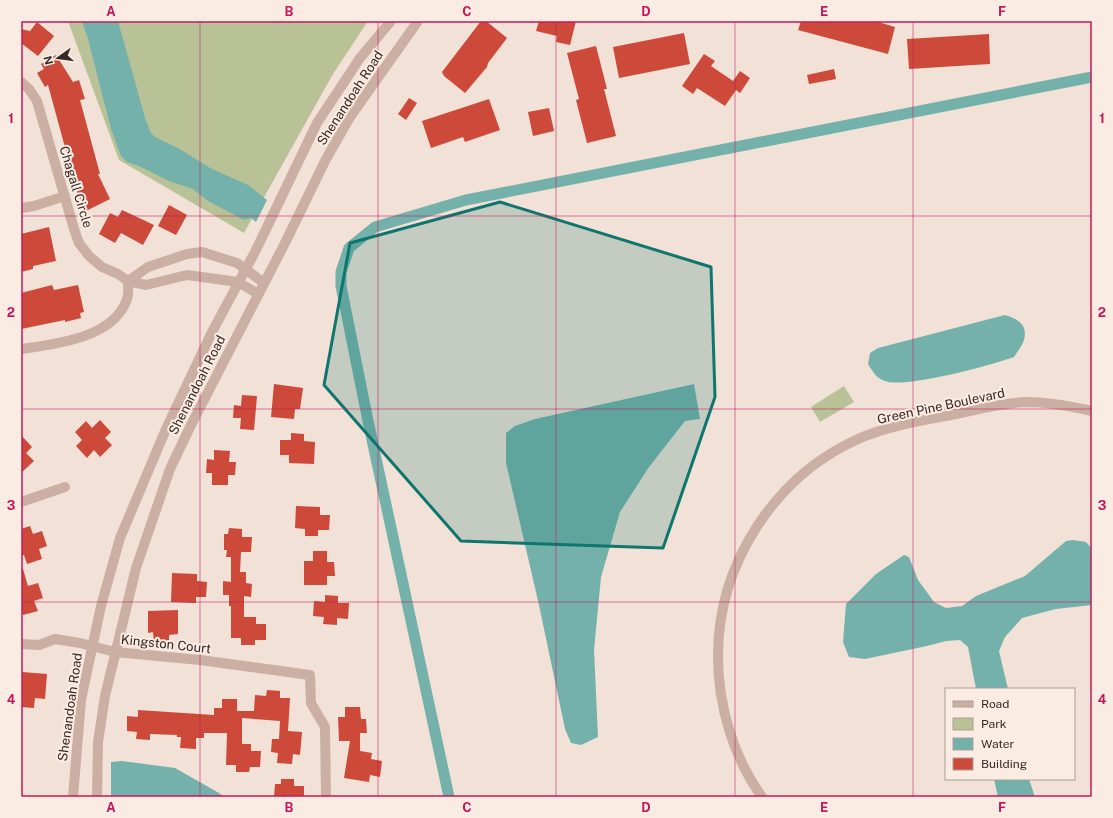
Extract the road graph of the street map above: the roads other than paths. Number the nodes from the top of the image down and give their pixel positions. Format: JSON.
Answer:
{"nodes":[{"id":1,"x":391,"y":21,"type":"edge"},
{"id":2,"x":418,"y":21,"type":"edge"},
{"id":3,"x":21,"y":82,"type":"edge"},
{"id":4,"x":65,"y":196,"type":"junction"},
{"id":5,"x":21,"y":208,"type":"edge"},
{"id":6,"x":246,"y":269,"type":"junction"},
{"id":7,"x":128,"y":281,"type":"junction"},
{"id":8,"x":238,"y":282,"type":"junction"},
{"id":9,"x":264,"y":283,"type":"junction"},
{"id":10,"x":258,"y":294,"type":"junction"},
{"id":11,"x":21,"y":349,"type":"edge"},
{"id":12,"x":1092,"y":411,"type":"edge"},
{"id":13,"x":65,"y":487,"type":"dead end"},
{"id":14,"x":21,"y":502,"type":"edge"},
{"id":15,"x":21,"y":644,"type":"edge"},
{"id":16,"x":91,"y":646,"type":"junction"},
{"id":17,"x":115,"y":652,"type":"junction"},
{"id":18,"x":73,"y":797,"type":"edge"},
{"id":19,"x":97,"y":797,"type":"edge"},
{"id":20,"x":326,"y":797,"type":"edge"},
{"id":21,"x":762,"y":797,"type":"edge"}],
"edges":[{"from":1,"to":6,"type":"street","name":"Shenandoah Road"},
{"from":2,"to":9,"type":"street","name":"Shenandoah Road"},
{"from":3,"to":4,"type":"street","name":"Chagall Circle"},
{"from":4,"to":5,"type":"street"},
{"from":4,"to":7,"type":"street","name":"Chagall Circle"},
{"from":6,"to":7,"type":"street"},
{"from":6,"to":8,"type":"street","name":"Shenandoah Road"},
{"from":6,"to":9,"type":"street"},
{"from":7,"to":8,"type":"street","name":"Chagall Circle"},
{"from":7,"to":11,"type":"street"},
{"from":8,"to":10,"type":"street","name":"Chagall Circle"},
{"from":8,"to":16,"type":"street","name":"Shenandoah Road"},
{"from":9,"to":10,"type":"street","name":"Shenandoah Road"},
{"from":10,"to":17,"type":"street","name":"Shenandoah Road"},
{"from":12,"to":21,"type":"street","name":"Green Pine Boulevard"},
{"from":13,"to":14,"type":"street"},
{"from":15,"to":16,"type":"street","name":"Kingston Court"},
{"from":16,"to":17,"type":"street","name":"Kingston Court"},
{"from":16,"to":18,"type":"street","name":"Shenandoah Road"},
{"from":17,"to":19,"type":"street","name":"Shenandoah Road"},
{"from":17,"to":20,"type":"street","name":"Kingston Court"}]}
